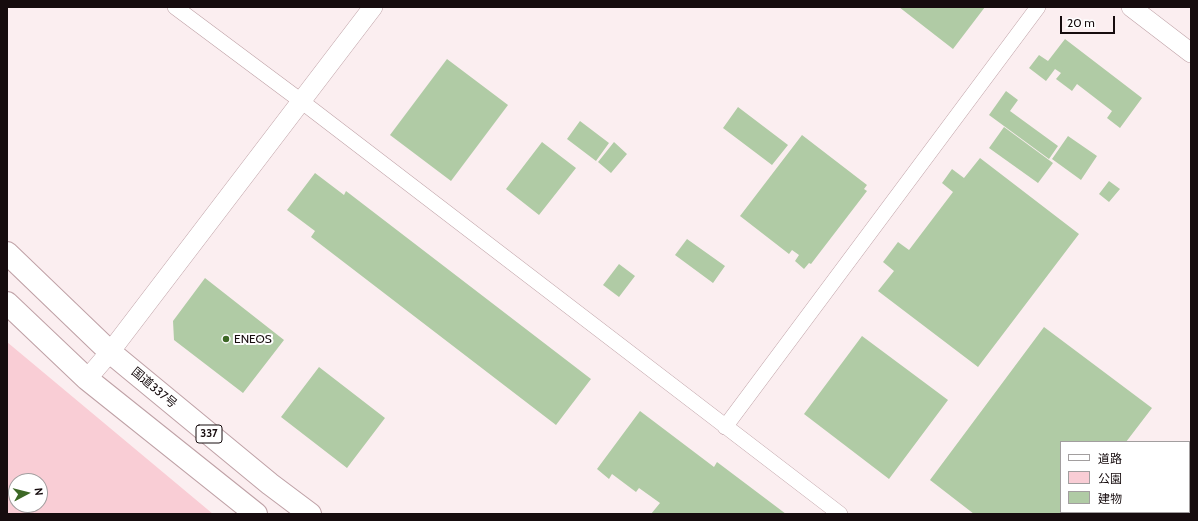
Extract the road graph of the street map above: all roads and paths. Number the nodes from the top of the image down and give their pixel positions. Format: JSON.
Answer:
{"nodes":[{"id":1,"x":175,"y":7,"type":"edge"},
{"id":2,"x":373,"y":7,"type":"edge"},
{"id":3,"x":1038,"y":7,"type":"edge"},
{"id":4,"x":1131,"y":7,"type":"edge"},
{"id":5,"x":1191,"y":53,"type":"edge"},
{"id":6,"x":302,"y":101,"type":"junction"},
{"id":7,"x":7,"y":253,"type":"edge"},
{"id":8,"x":7,"y":304,"type":"edge"},
{"id":9,"x":110,"y":352,"type":"junction"},
{"id":10,"x":87,"y":379,"type":"junction"},
{"id":11,"x":725,"y":427,"type":"junction"},
{"id":12,"x":256,"y":514,"type":"edge"},
{"id":13,"x":310,"y":514,"type":"edge"},
{"id":14,"x":840,"y":514,"type":"edge"}],
"edges":[{"from":1,"to":6,"type":"street"},
{"from":2,"to":6,"type":"street"},
{"from":3,"to":11,"type":"street"},
{"from":4,"to":5,"type":"street"},
{"from":6,"to":9,"type":"street"},
{"from":6,"to":11,"type":"street"},
{"from":7,"to":9,"type":"highway","name":"国道337号","number":"337"},
{"from":8,"to":10,"type":"highway"},
{"from":9,"to":10,"type":"street"},
{"from":9,"to":13,"type":"highway","name":"国道337号","number":"337"},
{"from":10,"to":12,"type":"highway"},
{"from":11,"to":14,"type":"street"}]}
